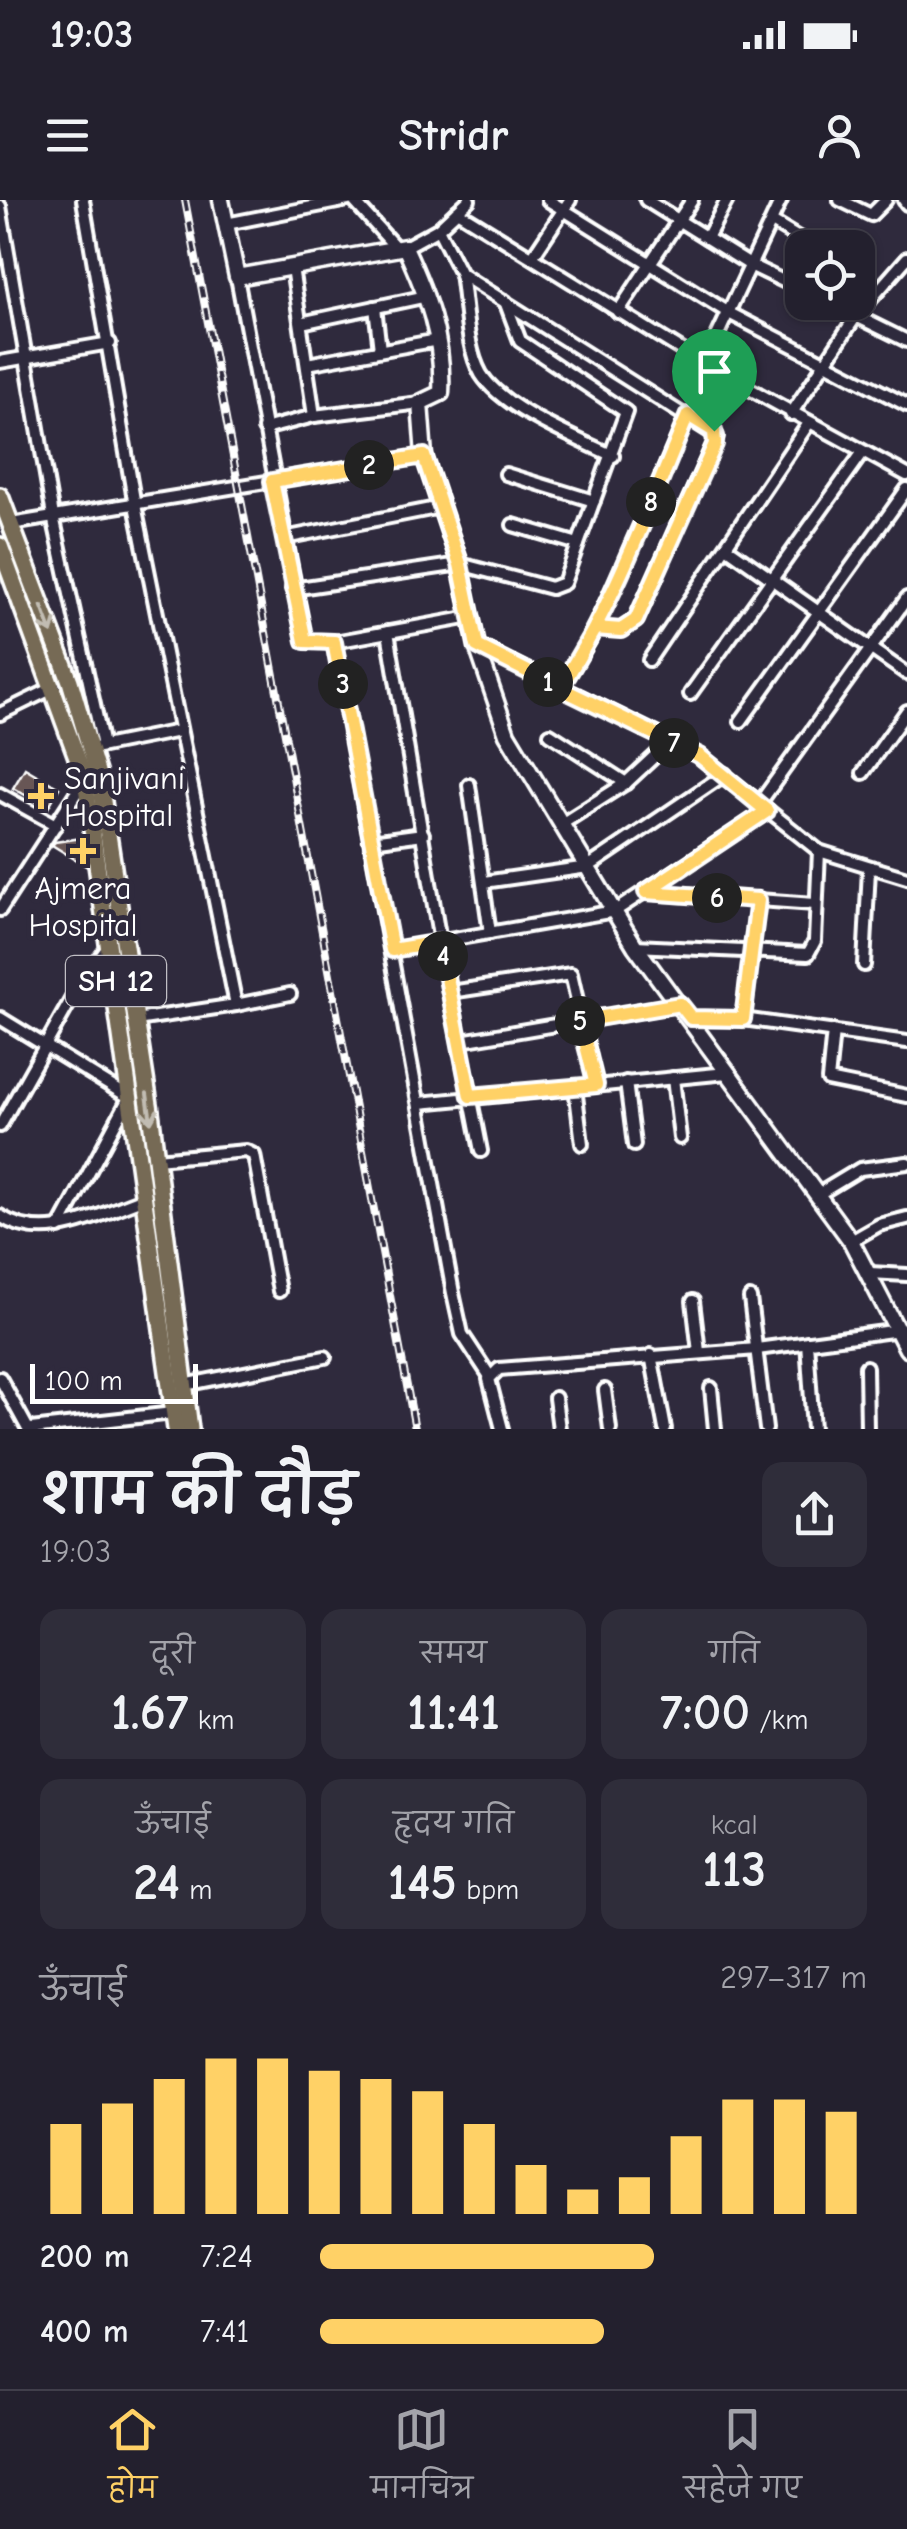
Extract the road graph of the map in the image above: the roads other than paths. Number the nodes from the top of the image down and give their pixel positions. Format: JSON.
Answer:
{"nodes":[{"id":1,"x":83,"y":200,"type":"edge"},
{"id":2,"x":221,"y":200,"type":"edge"},
{"id":3,"x":350,"y":200,"type":"edge"},
{"id":4,"x":469,"y":200,"type":"edge"},
{"id":5,"x":548,"y":200,"type":"edge"},
{"id":6,"x":646,"y":200,"type":"edge"},
{"id":7,"x":692,"y":200,"type":"edge"},
{"id":8,"x":727,"y":200,"type":"edge"},
{"id":9,"x":782,"y":200,"type":"edge"},
{"id":10,"x":840,"y":200,"type":"edge"},
{"id":11,"x":886,"y":200,"type":"edge"},
{"id":12,"x":567,"y":205,"type":"edge"},
{"id":13,"x":0,"y":206,"type":"edge"},
{"id":14,"x":458,"y":211,"type":"junction"},
{"id":15,"x":678,"y":220,"type":"junction"},
{"id":16,"x":772,"y":222,"type":"junction"},
{"id":17,"x":226,"y":224,"type":"junction"},
{"id":18,"x":436,"y":230,"type":"junction"},
{"id":19,"x":785,"y":230,"type":"edge"},
{"id":20,"x":707,"y":238,"type":"junction"},
{"id":21,"x":404,"y":247,"type":"junction"},
{"id":22,"x":533,"y":256,"type":"junction"},
{"id":23,"x":907,"y":258,"type":"edge"},
{"id":24,"x":750,"y":265,"type":"junction"},
{"id":25,"x":649,"y":266,"type":"junction"},
{"id":26,"x":292,"y":267,"type":"junction"},
{"id":27,"x":902,"y":270,"type":"edge"},
{"id":28,"x":461,"y":274,"type":"junction"},
{"id":29,"x":237,"y":277,"type":"junction"},
{"id":30,"x":785,"y":282,"type":"edge"},
{"id":31,"x":876,"y":290,"type":"edge"},
{"id":32,"x":427,"y":296,"type":"junction"},
{"id":33,"x":504,"y":301,"type":"junction"},
{"id":34,"x":375,"y":307,"type":"junction"},
{"id":35,"x":618,"y":312,"type":"junction"},
{"id":36,"x":728,"y":312,"type":"junction"},
{"id":37,"x":853,"y":320,"type":"edge"},
{"id":38,"x":864,"y":320,"type":"edge"},
{"id":39,"x":300,"y":323,"type":"junction"},
{"id":40,"x":438,"y":340,"type":"junction"},
{"id":41,"x":907,"y":341,"type":"edge"},
{"id":42,"x":110,"y":343,"type":"junction"},
{"id":43,"x":380,"y":350,"type":"junction"},
{"id":44,"x":24,"y":358,"type":"junction"},
{"id":45,"x":824,"y":359,"type":"junction"},
{"id":46,"x":0,"y":362,"type":"edge"},
{"id":47,"x":307,"y":364,"type":"junction"},
{"id":48,"x":704,"y":364,"type":"junction"},
{"id":49,"x":420,"y":402,"type":"junction"},
{"id":50,"x":907,"y":405,"type":"edge"},
{"id":51,"x":792,"y":414,"type":"junction"},
{"id":52,"x":688,"y":415,"type":"junction"},
{"id":53,"x":314,"y":416,"type":"junction"},
{"id":54,"x":809,"y":423,"type":"junction"},
{"id":55,"x":264,"y":429,"type":"junction"},
{"id":56,"x":863,"y":452,"type":"junction"},
{"id":57,"x":424,"y":456,"type":"junction"},
{"id":58,"x":613,"y":456,"type":"junction"},
{"id":59,"x":506,"y":474,"type":"dead end"},
{"id":60,"x":907,"y":475,"type":"edge"},
{"id":61,"x":272,"y":481,"type":"junction"},
{"id":62,"x":907,"y":489,"type":"edge"},
{"id":63,"x":0,"y":496,"type":"edge"},
{"id":64,"x":134,"y":500,"type":"junction"},
{"id":65,"x":594,"y":501,"type":"junction"},
{"id":66,"x":441,"y":507,"type":"junction"},
{"id":67,"x":53,"y":516,"type":"junction"},
{"id":68,"x":11,"y":524,"type":"junction"},
{"id":69,"x":513,"y":525,"type":"dead end"},
{"id":70,"x":284,"y":538,"type":"junction"},
{"id":71,"x":578,"y":544,"type":"junction"},
{"id":72,"x":0,"y":546,"type":"edge"},
{"id":73,"x":726,"y":547,"type":"junction"},
{"id":74,"x":466,"y":565,"type":"junction"},
{"id":75,"x":772,"y":578,"type":"junction"},
{"id":76,"x":292,"y":590,"type":"junction"},
{"id":77,"x":907,"y":598,"type":"edge"},
{"id":78,"x":818,"y":610,"type":"junction"},
{"id":79,"x":470,"y":617,"type":"junction"},
{"id":80,"x":388,"y":632,"type":"junction"},
{"id":81,"x":590,"y":638,"type":"junction"},
{"id":82,"x":334,"y":642,"type":"junction"},
{"id":83,"x":477,"y":646,"type":"junction"},
{"id":84,"x":871,"y":650,"type":"junction"},
{"id":85,"x":649,"y":660,"type":"dead end"},
{"id":86,"x":907,"y":674,"type":"edge"},
{"id":87,"x":55,"y":688,"type":"junction"},
{"id":88,"x":560,"y":688,"type":"junction"},
{"id":89,"x":690,"y":694,"type":"dead end"},
{"id":90,"x":907,"y":711,"type":"edge"},
{"id":91,"x":0,"y":714,"type":"edge"},
{"id":92,"x":741,"y":721,"type":"dead end"},
{"id":93,"x":179,"y":731,"type":"junction"},
{"id":94,"x":550,"y":734,"type":"dead end"},
{"id":95,"x":671,"y":741,"type":"junction"},
{"id":96,"x":98,"y":747,"type":"junction"},
{"id":97,"x":863,"y":773,"type":"dead end"},
{"id":98,"x":725,"y":774,"type":"junction"},
{"id":99,"x":85,"y":778,"type":"junction"},
{"id":100,"x":626,"y":783,"type":"junction"},
{"id":101,"x":470,"y":784,"type":"dead end"},
{"id":102,"x":0,"y":794,"type":"edge"},
{"id":103,"x":763,"y":808,"type":"junction"},
{"id":104,"x":560,"y":825,"type":"junction"},
{"id":105,"x":56,"y":826,"type":"junction"},
{"id":106,"x":423,"y":834,"type":"junction"},
{"id":107,"x":372,"y":842,"type":"junction"},
{"id":108,"x":819,"y":851,"type":"junction"},
{"id":109,"x":588,"y":866,"type":"junction"},
{"id":110,"x":869,"y":869,"type":"junction"},
{"id":111,"x":907,"y":878,"type":"edge"},
{"id":112,"x":484,"y":882,"type":"junction"},
{"id":113,"x":646,"y":892,"type":"junction"},
{"id":114,"x":758,"y":900,"type":"junction"},
{"id":115,"x":815,"y":904,"type":"junction"},
{"id":116,"x":0,"y":910,"type":"edge"},
{"id":117,"x":615,"y":911,"type":"junction"},
{"id":118,"x":490,"y":933,"type":"junction"},
{"id":119,"x":110,"y":942,"type":"junction"},
{"id":120,"x":440,"y":942,"type":"junction"},
{"id":121,"x":635,"y":946,"type":"junction"},
{"id":122,"x":392,"y":950,"type":"junction"},
{"id":123,"x":754,"y":950,"type":"junction"},
{"id":124,"x":864,"y":965,"type":"dead end"},
{"id":125,"x":450,"y":992,"type":"junction"},
{"id":126,"x":290,"y":994,"type":"dead end"},
{"id":127,"x":680,"y":1004,"type":"junction"},
{"id":128,"x":236,"y":1005,"type":"junction"},
{"id":129,"x":0,"y":1018,"type":"edge"},
{"id":130,"x":691,"y":1018,"type":"junction"},
{"id":131,"x":743,"y":1019,"type":"junction"},
{"id":132,"x":136,"y":1020,"type":"junction"},
{"id":133,"x":580,"y":1021,"type":"junction"},
{"id":134,"x":833,"y":1031,"type":"junction"},
{"id":135,"x":461,"y":1041,"type":"junction"},
{"id":136,"x":907,"y":1042,"type":"edge"},
{"id":137,"x":46,"y":1045,"type":"junction"},
{"id":138,"x":727,"y":1073,"type":"junction"},
{"id":139,"x":673,"y":1078,"type":"junction"},
{"id":140,"x":626,"y":1082,"type":"junction"},
{"id":141,"x":596,"y":1085,"type":"junction"},
{"id":142,"x":575,"y":1087,"type":"junction"},
{"id":143,"x":470,"y":1096,"type":"junction"},
{"id":144,"x":907,"y":1096,"type":"edge"},
{"id":145,"x":131,"y":1098,"type":"junction"},
{"id":146,"x":420,"y":1103,"type":"junction"},
{"id":147,"x":0,"y":1126,"type":"edge"},
{"id":148,"x":680,"y":1138,"type":"dead end"},
{"id":149,"x":582,"y":1144,"type":"dead end"},
{"id":150,"x":634,"y":1145,"type":"dead end"},
{"id":151,"x":481,"y":1152,"type":"dead end"},
{"id":152,"x":156,"y":1159,"type":"junction"},
{"id":153,"x":907,"y":1163,"type":"edge"},
{"id":154,"x":817,"y":1195,"type":"junction"},
{"id":155,"x":145,"y":1198,"type":"junction"},
{"id":156,"x":0,"y":1216,"type":"edge"},
{"id":157,"x":907,"y":1218,"type":"edge"},
{"id":158,"x":58,"y":1228,"type":"junction"},
{"id":159,"x":851,"y":1241,"type":"junction"},
{"id":160,"x":870,"y":1273,"type":"junction"},
{"id":161,"x":907,"y":1275,"type":"edge"},
{"id":162,"x":279,"y":1290,"type":"dead end"},
{"id":163,"x":750,"y":1298,"type":"dead end"},
{"id":164,"x":693,"y":1301,"type":"dead end"},
{"id":165,"x":902,"y":1329,"type":"edge"},
{"id":166,"x":806,"y":1342,"type":"junction"},
{"id":167,"x":907,"y":1348,"type":"edge"},
{"id":168,"x":756,"y":1349,"type":"junction"},
{"id":169,"x":699,"y":1352,"type":"junction"},
{"id":170,"x":651,"y":1355,"type":"junction"},
{"id":171,"x":324,"y":1357,"type":"dead end"},
{"id":172,"x":866,"y":1366,"type":"dead end"},
{"id":173,"x":490,"y":1376,"type":"junction"},
{"id":174,"x":0,"y":1378,"type":"edge"},
{"id":175,"x":184,"y":1385,"type":"junction"},
{"id":176,"x":711,"y":1388,"type":"dead end"},
{"id":177,"x":605,"y":1390,"type":"dead end"},
{"id":178,"x":554,"y":1398,"type":"dead end"},
{"id":179,"x":175,"y":1421,"type":"edge"},
{"id":180,"x":30,"y":1429,"type":"edge"},
{"id":181,"x":190,"y":1429,"type":"edge"},
{"id":182,"x":502,"y":1429,"type":"edge"},
{"id":183,"x":559,"y":1429,"type":"edge"},
{"id":184,"x":610,"y":1429,"type":"edge"},
{"id":185,"x":665,"y":1429,"type":"edge"},
{"id":186,"x":715,"y":1429,"type":"edge"},
{"id":187,"x":766,"y":1429,"type":"edge"},
{"id":188,"x":813,"y":1429,"type":"edge"},
{"id":189,"x":867,"y":1429,"type":"edge"}],
"edges":[{"from":1,"to":42,"type":"street"},
{"from":2,"to":17,"type":"street"},
{"from":3,"to":17,"type":"street"},
{"from":3,"to":21,"type":"street"},
{"from":4,"to":14,"type":"street"},
{"from":5,"to":12,"type":"street"},
{"from":6,"to":15,"type":"street"},
{"from":7,"to":15,"type":"street"},
{"from":8,"to":20,"type":"street"},
{"from":9,"to":16,"type":"street"},
{"from":10,"to":11,"type":"street"},
{"from":12,"to":22,"type":"street"},
{"from":12,"to":25,"type":"street"},
{"from":13,"to":44,"type":"street"},
{"from":14,"to":18,"type":"street"},
{"from":14,"to":22,"type":"street"},
{"from":15,"to":20,"type":"street"},
{"from":15,"to":25,"type":"street"},
{"from":16,"to":19,"type":"street"},
{"from":16,"to":24,"type":"street"},
{"from":17,"to":29,"type":"street"},
{"from":18,"to":21,"type":"street"},
{"from":18,"to":28,"type":"street"},
{"from":20,"to":24,"type":"street"},
{"from":21,"to":26,"type":"street"},
{"from":21,"to":32,"type":"street"},
{"from":22,"to":35,"type":"street"},
{"from":23,"to":27,"type":"street"},
{"from":24,"to":30,"type":"street"},
{"from":24,"to":36,"type":"street"},
{"from":25,"to":35,"type":"street"},
{"from":25,"to":36,"type":"street"},
{"from":26,"to":29,"type":"street"},
{"from":26,"to":39,"type":"street"},
{"from":27,"to":31,"type":"street"},
{"from":28,"to":33,"type":"street"},
{"from":28,"to":58,"type":"street"},
{"from":29,"to":55,"type":"street"},
{"from":32,"to":34,"type":"street"},
{"from":32,"to":40,"type":"street"},
{"from":33,"to":52,"type":"street"},
{"from":33,"to":58,"type":"street"},
{"from":34,"to":39,"type":"street"},
{"from":34,"to":43,"type":"street"},
{"from":35,"to":48,"type":"street"},
{"from":36,"to":45,"type":"street"},
{"from":36,"to":48,"type":"street"},
{"from":37,"to":45,"type":"street"},
{"from":38,"to":41,"type":"street"},
{"from":39,"to":47,"type":"street"},
{"from":40,"to":43,"type":"street"},
{"from":40,"to":49,"type":"street"},
{"from":42,"to":44,"type":"street"},
{"from":42,"to":64,"type":"street"},
{"from":43,"to":47,"type":"street"},
{"from":44,"to":46,"type":"street"},
{"from":44,"to":67,"type":"street"},
{"from":45,"to":50,"type":"street"},
{"from":45,"to":51,"type":"street"},
{"from":47,"to":53,"type":"street"},
{"from":48,"to":51,"type":"street"},
{"from":49,"to":53,"type":"street"},
{"from":49,"to":57,"type":"street"},
{"from":51,"to":54,"type":"street"},
{"from":52,"to":81,"type":"street"},
{"from":52,"to":81,"type":"street"},
{"from":53,"to":55,"type":"street"},
{"from":54,"to":56,"type":"street"},
{"from":54,"to":73,"type":"street"},
{"from":55,"to":61,"type":"street"},
{"from":56,"to":60,"type":"street"},
{"from":56,"to":75,"type":"street"},
{"from":57,"to":61,"type":"street"},
{"from":57,"to":66,"type":"street"},
{"from":58,"to":65,"type":"street"},
{"from":59,"to":65,"type":"street"},
{"from":61,"to":64,"type":"street"},
{"from":61,"to":70,"type":"street"},
{"from":62,"to":78,"type":"street"},
{"from":63,"to":68,"type":"main road","number":"SH 12"},
{"from":64,"to":67,"type":"street"},
{"from":64,"to":93,"type":"street"},
{"from":65,"to":71,"type":"street"},
{"from":66,"to":70,"type":"street"},
{"from":66,"to":74,"type":"street"},
{"from":67,"to":68,"type":"street"},
{"from":67,"to":96,"type":"street"},
{"from":68,"to":96,"type":"main road","number":"SH 12","one_way":true},
{"from":69,"to":71,"type":"street"},
{"from":70,"to":76,"type":"street"},
{"from":71,"to":74,"type":"street"},
{"from":72,"to":87,"type":"main road","number":"SH 12"},
{"from":73,"to":75,"type":"street"},
{"from":73,"to":85,"type":"street"},
{"from":74,"to":76,"type":"street"},
{"from":74,"to":79,"type":"street"},
{"from":75,"to":78,"type":"street"},
{"from":75,"to":89,"type":"street"},
{"from":76,"to":82,"type":"street"},
{"from":77,"to":84,"type":"street"},
{"from":78,"to":84,"type":"street"},
{"from":78,"to":92,"type":"street"},
{"from":79,"to":80,"type":"street"},
{"from":79,"to":83,"type":"street"},
{"from":80,"to":82,"type":"street"},
{"from":80,"to":106,"type":"street"},
{"from":81,"to":88,"type":"street"},
{"from":82,"to":107,"type":"street"},
{"from":83,"to":88,"type":"street"},
{"from":83,"to":104,"type":"street"},
{"from":84,"to":86,"type":"street"},
{"from":84,"to":103,"type":"street"},
{"from":87,"to":91,"type":"street"},
{"from":87,"to":99,"type":"main road","number":"SH 12"},
{"from":88,"to":95,"type":"street"},
{"from":90,"to":97,"type":"street"},
{"from":93,"to":96,"type":"street"},
{"from":93,"to":128,"type":"street"},
{"from":94,"to":100,"type":"street"},
{"from":95,"to":98,"type":"street"},
{"from":95,"to":100,"type":"street"},
{"from":96,"to":132,"type":"main road","number":"SH 12"},
{"from":98,"to":103,"type":"street"},
{"from":98,"to":109,"type":"street"},
{"from":99,"to":105,"type":"street"},
{"from":99,"to":119,"type":"main road","number":"SH 12"},
{"from":100,"to":104,"type":"street"},
{"from":101,"to":112,"type":"street"},
{"from":102,"to":105,"type":"street"},
{"from":103,"to":108,"type":"street"},
{"from":103,"to":113,"type":"street"},
{"from":104,"to":109,"type":"street"},
{"from":105,"to":116,"type":"street"},
{"from":106,"to":107,"type":"street"},
{"from":106,"to":120,"type":"street"},
{"from":107,"to":122,"type":"street"},
{"from":108,"to":110,"type":"street"},
{"from":108,"to":115,"type":"street"},
{"from":109,"to":112,"type":"street"},
{"from":109,"to":117,"type":"street"},
{"from":110,"to":111,"type":"street"},
{"from":110,"to":124,"type":"street"},
{"from":112,"to":118,"type":"street"},
{"from":113,"to":114,"type":"street"},
{"from":113,"to":117,"type":"street"},
{"from":114,"to":115,"type":"street"},
{"from":114,"to":123,"type":"street"},
{"from":115,"to":123,"type":"street"},
{"from":117,"to":118,"type":"street"},
{"from":117,"to":121,"type":"street"},
{"from":118,"to":120,"type":"street"},
{"from":119,"to":137,"type":"street"},
{"from":119,"to":145,"type":"main road","number":"SH 12"},
{"from":120,"to":122,"type":"street"},
{"from":120,"to":125,"type":"street"},
{"from":121,"to":123,"type":"street"},
{"from":121,"to":127,"type":"street"},
{"from":122,"to":146,"type":"street"},
{"from":123,"to":131,"type":"street"},
{"from":125,"to":133,"type":"street"},
{"from":125,"to":135,"type":"street"},
{"from":126,"to":128,"type":"street"},
{"from":127,"to":130,"type":"street"},
{"from":127,"to":133,"type":"street"},
{"from":128,"to":132,"type":"street"},
{"from":129,"to":137,"type":"street"},
{"from":130,"to":131,"type":"street"},
{"from":130,"to":138,"type":"street"},
{"from":131,"to":134,"type":"street"},
{"from":132,"to":152,"type":"main road","number":"SH 12","one_way":true},
{"from":133,"to":135,"type":"street"},
{"from":133,"to":141,"type":"street"},
{"from":134,"to":136,"type":"street"},
{"from":134,"to":144,"type":"street"},
{"from":135,"to":143,"type":"street"},
{"from":137,"to":145,"type":"street"},
{"from":137,"to":147,"type":"street"},
{"from":138,"to":139,"type":"street"},
{"from":138,"to":154,"type":"street"},
{"from":139,"to":140,"type":"street"},
{"from":139,"to":148,"type":"street"},
{"from":140,"to":141,"type":"street"},
{"from":140,"to":150,"type":"street"},
{"from":141,"to":142,"type":"street"},
{"from":142,"to":143,"type":"street"},
{"from":142,"to":149,"type":"street"},
{"from":143,"to":146,"type":"street"},
{"from":143,"to":151,"type":"street"},
{"from":145,"to":155,"type":"main road","number":"SH 12"},
{"from":145,"to":158,"type":"street"},
{"from":146,"to":173,"type":"street"},
{"from":152,"to":162,"type":"street"},
{"from":152,"to":175,"type":"main road","number":"SH 12"},
{"from":153,"to":154,"type":"street"},
{"from":154,"to":159,"type":"street"},
{"from":155,"to":158,"type":"street"},
{"from":155,"to":179,"type":"main road","number":"SH 12"},
{"from":156,"to":158,"type":"street"},
{"from":157,"to":159,"type":"street"},
{"from":159,"to":160,"type":"street"},
{"from":160,"to":161,"type":"street"},
{"from":160,"to":165,"type":"street"},
{"from":163,"to":168,"type":"street"},
{"from":164,"to":169,"type":"street"},
{"from":165,"to":166,"type":"street"},
{"from":165,"to":167,"type":"street"},
{"from":166,"to":168,"type":"street"},
{"from":166,"to":188,"type":"street"},
{"from":168,"to":169,"type":"street"},
{"from":168,"to":187,"type":"street"},
{"from":169,"to":170,"type":"street"},
{"from":170,"to":173,"type":"street"},
{"from":170,"to":185,"type":"street"},
{"from":171,"to":175,"type":"street"},
{"from":172,"to":189,"type":"street"},
{"from":173,"to":182,"type":"street"},
{"from":174,"to":180,"type":"street"},
{"from":175,"to":181,"type":"main road","number":"SH 12"},
{"from":176,"to":186,"type":"street"},
{"from":177,"to":184,"type":"street"},
{"from":178,"to":183,"type":"street"},
{"from":179,"to":180,"type":"street"}]}
